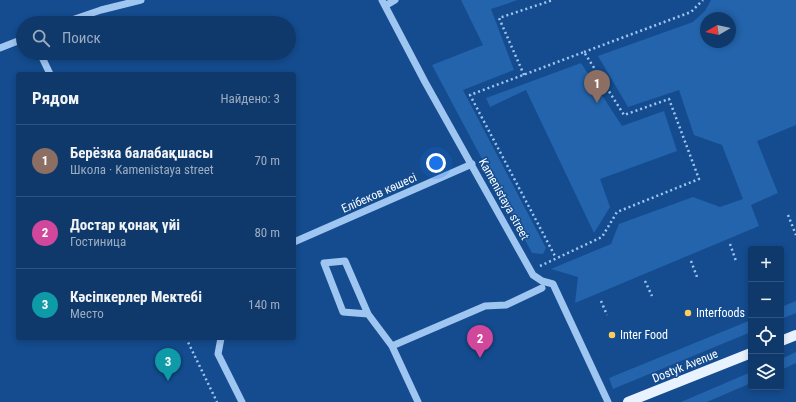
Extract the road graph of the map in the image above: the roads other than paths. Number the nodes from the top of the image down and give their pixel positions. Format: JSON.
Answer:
{"nodes":[{"id":1,"x":141,"y":0,"type":"edge"},
{"id":2,"x":395,"y":0,"type":"edge"},
{"id":3,"x":383,"y":3,"type":"edge"},
{"id":4,"x":83,"y":16,"type":"edge"},
{"id":5,"x":16,"y":42,"type":"edge"},
{"id":6,"x":0,"y":48,"type":"edge"},
{"id":7,"x":43,"y":60,"type":"edge"},
{"id":8,"x":49,"y":72,"type":"edge"},
{"id":9,"x":472,"y":164,"type":"junction"},
{"id":10,"x":296,"y":241,"type":"edge"},
{"id":11,"x":542,"y":288,"type":"dead end"},
{"id":12,"x":368,"y":314,"type":"junction"},
{"id":13,"x":796,"y":335,"type":"edge"},
{"id":14,"x":221,"y":340,"type":"edge"},
{"id":15,"x":784,"y":340,"type":"edge"},
{"id":16,"x":392,"y":346,"type":"junction"},
{"id":17,"x":748,"y":354,"type":"edge"},
{"id":18,"x":242,"y":402,"type":"edge"},
{"id":19,"x":418,"y":402,"type":"edge"},
{"id":20,"x":608,"y":402,"type":"edge"},
{"id":21,"x":628,"y":402,"type":"edge"}],
"edges":[{"from":1,"to":4,"type":"street"},
{"from":2,"to":3,"type":"street"},
{"from":3,"to":9,"type":"street","name":"Kamenistaya street"},
{"from":5,"to":6,"type":"street"},
{"from":7,"to":8,"type":"street"},
{"from":9,"to":10,"type":"street","name":"Елібеков көшесі"},
{"from":9,"to":20,"type":"street","name":"Kamenistaya street"},
{"from":11,"to":16,"type":"street"},
{"from":12,"to":12,"type":"street"},
{"from":12,"to":16,"type":"street"},
{"from":13,"to":15,"type":"main road"},
{"from":14,"to":18,"type":"street"},
{"from":16,"to":19,"type":"street"},
{"from":17,"to":21,"type":"main road","name":"Dostyk Avenue"}]}
